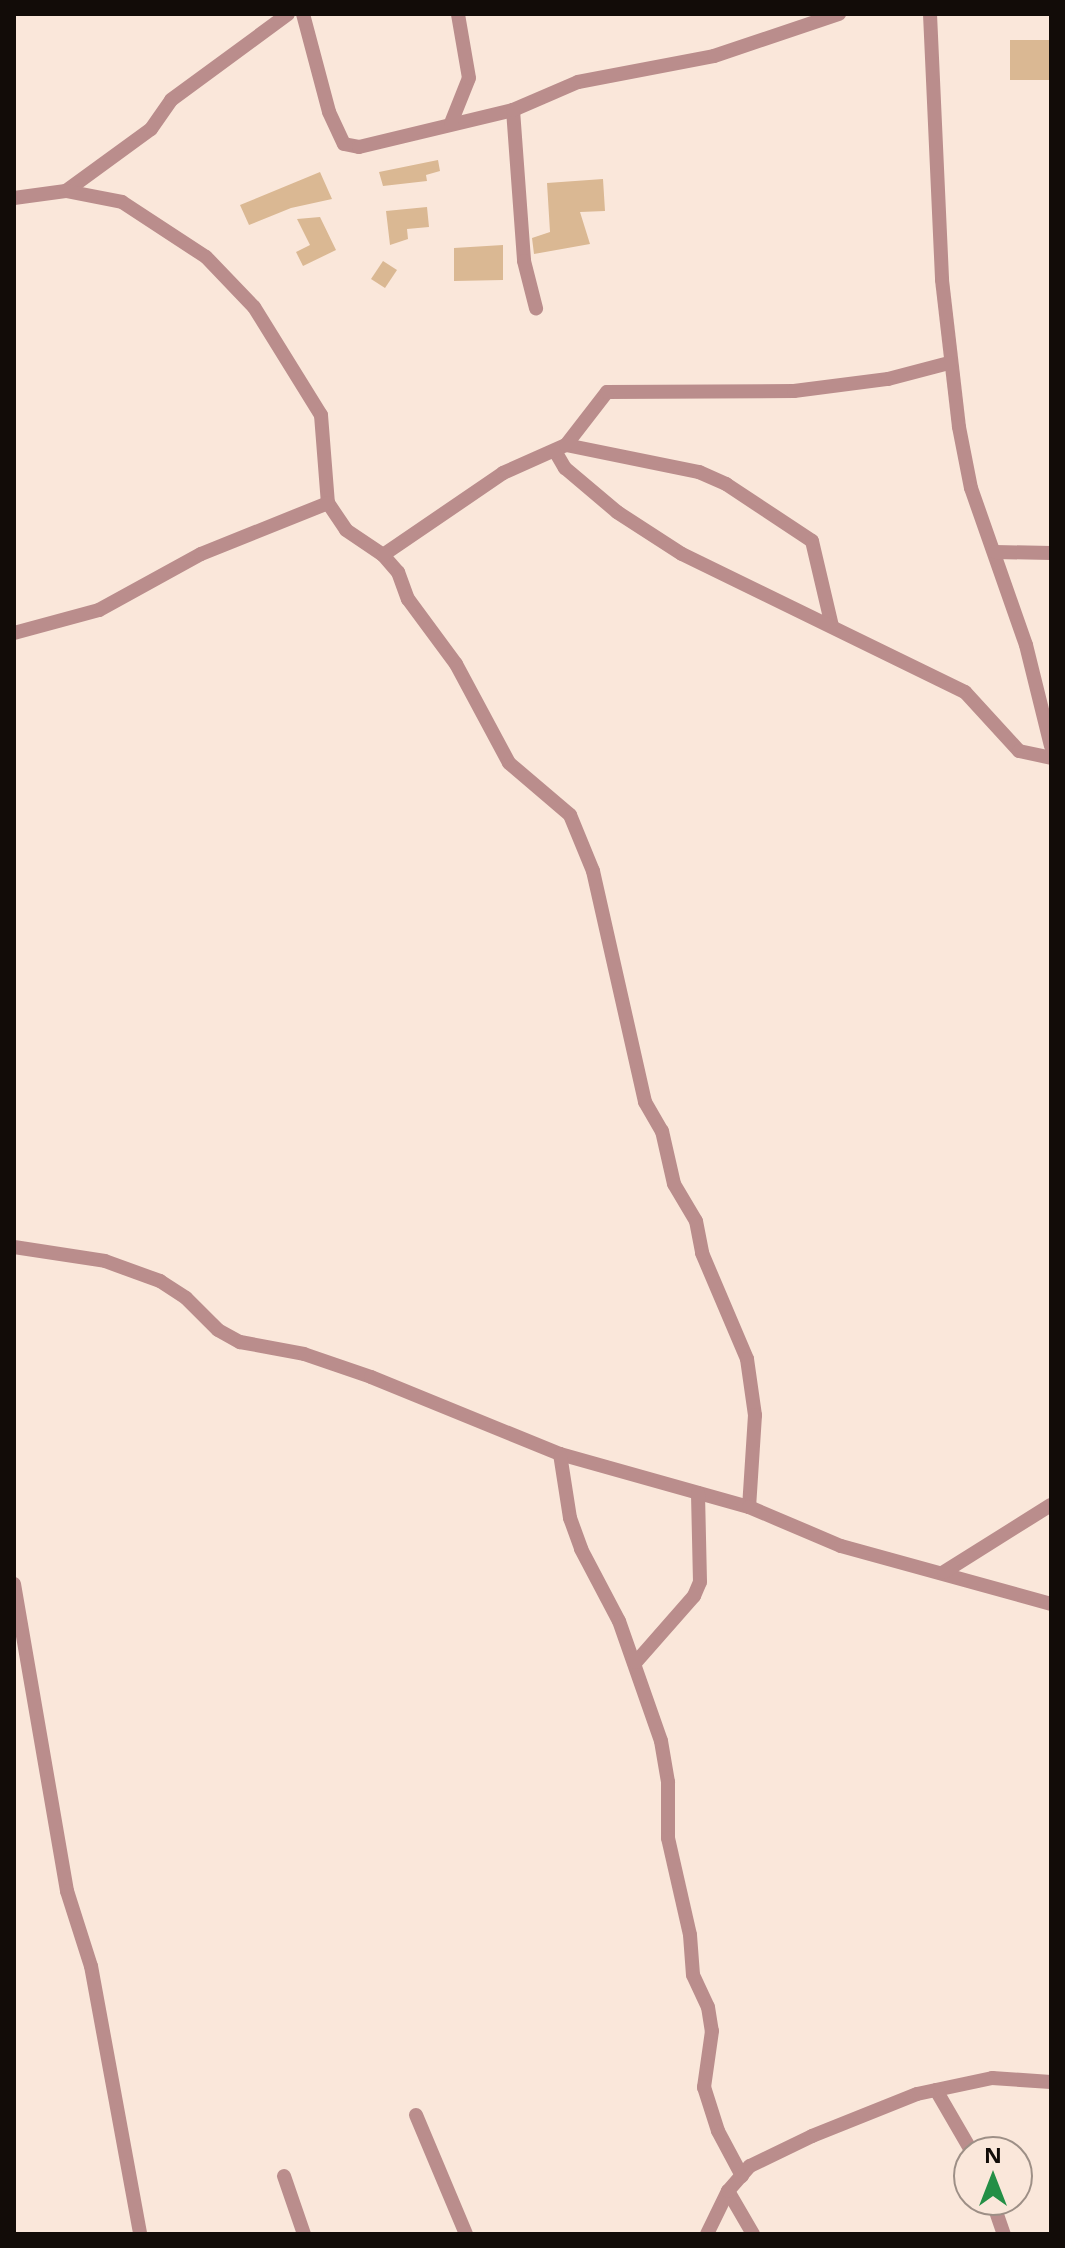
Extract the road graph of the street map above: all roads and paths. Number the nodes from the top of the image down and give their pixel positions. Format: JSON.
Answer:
{"nodes":[{"id":1,"x":288,"y":14,"type":"edge"},
{"id":2,"x":303,"y":14,"type":"edge"},
{"id":3,"x":458,"y":14,"type":"edge"},
{"id":4,"x":839,"y":14,"type":"edge"},
{"id":5,"x":930,"y":14,"type":"edge"},
{"id":6,"x":513,"y":110,"type":"junction"},
{"id":7,"x":451,"y":123,"type":"junction"},
{"id":8,"x":66,"y":191,"type":"junction"},
{"id":9,"x":14,"y":198,"type":"edge"},
{"id":10,"x":536,"y":308,"type":"dead end"},
{"id":11,"x":949,"y":363,"type":"junction"},
{"id":12,"x":561,"y":448,"type":"junction"},
{"id":13,"x":328,"y":503,"type":"junction"},
{"id":14,"x":995,"y":552,"type":"junction"},
{"id":15,"x":1051,"y":553,"type":"edge"},
{"id":16,"x":383,"y":555,"type":"junction"},
{"id":17,"x":832,"y":626,"type":"junction"},
{"id":18,"x":14,"y":633,"type":"edge"},
{"id":19,"x":1051,"y":746,"type":"edge"},
{"id":20,"x":1051,"y":758,"type":"edge"},
{"id":21,"x":14,"y":1247,"type":"edge"},
{"id":22,"x":560,"y":1454,"type":"junction"},
{"id":23,"x":698,"y":1493,"type":"junction"},
{"id":24,"x":1051,"y":1505,"type":"edge"},
{"id":25,"x":749,"y":1507,"type":"junction"},
{"id":26,"x":944,"y":1572,"type":"junction"},
{"id":27,"x":14,"y":1584,"type":"edge"},
{"id":28,"x":1051,"y":1604,"type":"edge"},
{"id":29,"x":636,"y":1662,"type":"junction"},
{"id":30,"x":1051,"y":2082,"type":"edge"},
{"id":31,"x":936,"y":2090,"type":"junction"},
{"id":32,"x":416,"y":2115,"type":"dead end"},
{"id":33,"x":963,"y":2136,"type":"edge"},
{"id":34,"x":284,"y":2176,"type":"dead end"},
{"id":35,"x":742,"y":2176,"type":"junction"},
{"id":36,"x":728,"y":2191,"type":"junction"},
{"id":37,"x":140,"y":2234,"type":"edge"},
{"id":38,"x":304,"y":2234,"type":"edge"},
{"id":39,"x":466,"y":2234,"type":"edge"},
{"id":40,"x":707,"y":2234,"type":"edge"},
{"id":41,"x":753,"y":2234,"type":"edge"}],
"edges":[{"from":1,"to":8,"type":"street"},
{"from":2,"to":7,"type":"street"},
{"from":3,"to":7,"type":"street"},
{"from":4,"to":6,"type":"street"},
{"from":5,"to":11,"type":"street"},
{"from":6,"to":7,"type":"street"},
{"from":6,"to":10,"type":"street"},
{"from":8,"to":9,"type":"street"},
{"from":8,"to":13,"type":"street"},
{"from":11,"to":12,"type":"street"},
{"from":11,"to":14,"type":"street"},
{"from":12,"to":16,"type":"street"},
{"from":12,"to":17,"type":"street"},
{"from":12,"to":17,"type":"street"},
{"from":13,"to":16,"type":"street"},
{"from":13,"to":18,"type":"street"},
{"from":14,"to":15,"type":"street"},
{"from":14,"to":19,"type":"street"},
{"from":16,"to":25,"type":"street"},
{"from":17,"to":20,"type":"street"},
{"from":21,"to":22,"type":"street"},
{"from":22,"to":23,"type":"street"},
{"from":22,"to":29,"type":"street"},
{"from":23,"to":25,"type":"street"},
{"from":23,"to":29,"type":"street"},
{"from":24,"to":26,"type":"street"},
{"from":25,"to":26,"type":"street"},
{"from":26,"to":28,"type":"street"},
{"from":27,"to":37,"type":"street"},
{"from":29,"to":35,"type":"street"},
{"from":30,"to":31,"type":"street"},
{"from":31,"to":33,"type":"street"},
{"from":31,"to":35,"type":"street"},
{"from":32,"to":39,"type":"street"},
{"from":34,"to":38,"type":"street"},
{"from":35,"to":36,"type":"street"},
{"from":36,"to":40,"type":"street"},
{"from":36,"to":41,"type":"street"}]}
